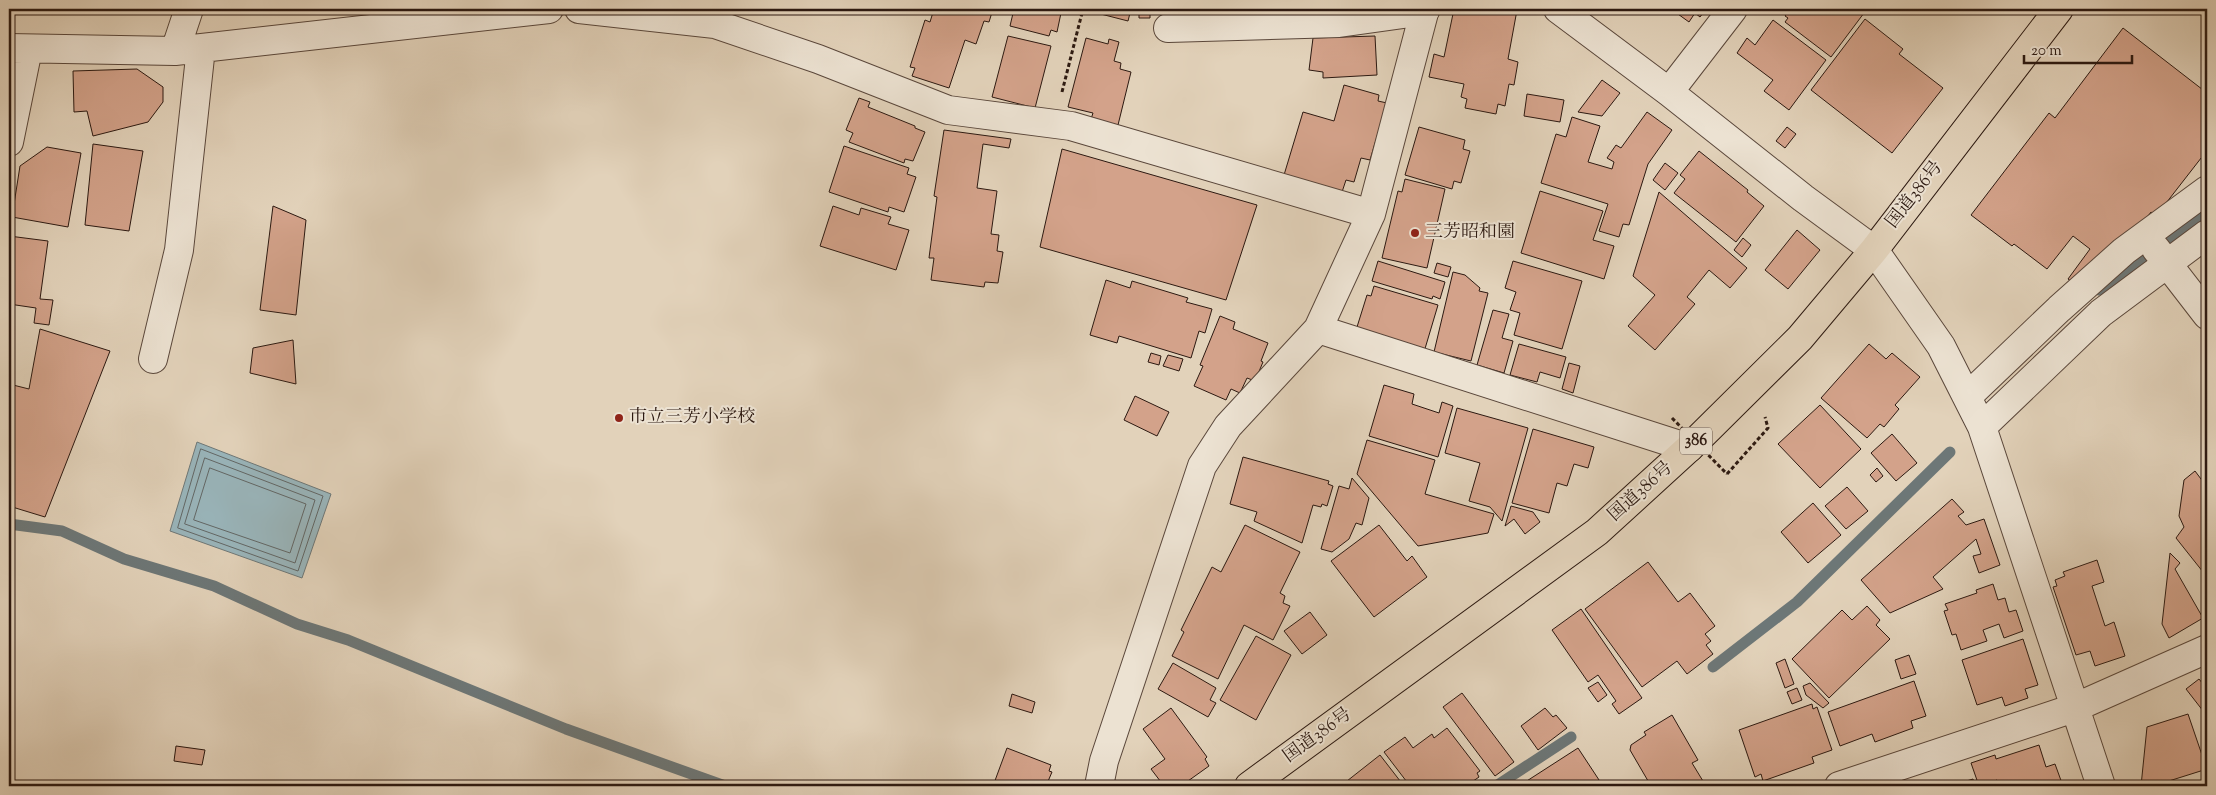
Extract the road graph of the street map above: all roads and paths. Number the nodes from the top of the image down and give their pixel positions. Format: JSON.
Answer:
{"nodes":[{"id":1,"x":189,"y":9,"type":"edge"},
{"id":2,"x":549,"y":9,"type":"edge"},
{"id":3,"x":578,"y":9,"type":"edge"},
{"id":4,"x":1083,"y":9,"type":"edge"},
{"id":5,"x":1558,"y":9,"type":"edge"},
{"id":6,"x":1733,"y":9,"type":"edge"},
{"id":7,"x":2059,"y":9,"type":"edge"},
{"id":8,"x":1425,"y":10,"type":"edge"},
{"id":9,"x":1168,"y":28,"type":"dead end"},
{"id":10,"x":18,"y":48,"type":"edge"},
{"id":11,"x":202,"y":48,"type":"junction"},
{"id":12,"x":174,"y":51,"type":"junction"},
{"id":13,"x":1669,"y":92,"type":"junction"},
{"id":14,"x":1054,"y":124,"type":"junction"},
{"id":15,"x":9,"y":142,"type":"edge"},
{"id":16,"x":2207,"y":190,"type":"edge"},
{"id":17,"x":1371,"y":214,"type":"junction"},
{"id":18,"x":2146,"y":234,"type":"junction"},
{"id":19,"x":2207,"y":234,"type":"edge"},
{"id":20,"x":1874,"y":250,"type":"junction"},
{"id":21,"x":2166,"y":264,"type":"junction"},
{"id":22,"x":2207,"y":315,"type":"edge"},
{"id":23,"x":1318,"y":329,"type":"junction"},
{"id":24,"x":153,"y":359,"type":"dead end"},
{"id":25,"x":1967,"y":397,"type":"junction"},
{"id":26,"x":1765,"y":416,"type":"dead end"},
{"id":27,"x":1672,"y":418,"type":"dead end"},
{"id":28,"x":1982,"y":427,"type":"junction"},
{"id":29,"x":1689,"y":448,"type":"junction"},
{"id":30,"x":2207,"y":649,"type":"edge"},
{"id":31,"x":2074,"y":708,"type":"junction"},
{"id":32,"x":1100,"y":786,"type":"edge"},
{"id":33,"x":1249,"y":786,"type":"edge"},
{"id":34,"x":1839,"y":786,"type":"edge"},
{"id":35,"x":2101,"y":786,"type":"edge"}],
"edges":[{"from":1,"to":12,"type":"street"},
{"from":2,"to":11,"type":"street"},
{"from":3,"to":14,"type":"street"},
{"from":4,"to":14,"type":"path"},
{"from":5,"to":13,"type":"street"},
{"from":6,"to":13,"type":"street"},
{"from":7,"to":20,"type":"highway","name":"国道386号","number":"386"},
{"from":8,"to":9,"type":"street"},
{"from":8,"to":17,"type":"street"},
{"from":10,"to":12,"type":"street"},
{"from":10,"to":15,"type":"street"},
{"from":11,"to":12,"type":"street"},
{"from":11,"to":24,"type":"street"},
{"from":13,"to":20,"type":"street"},
{"from":14,"to":17,"type":"street"},
{"from":16,"to":18,"type":"street"},
{"from":17,"to":23,"type":"street"},
{"from":18,"to":21,"type":"street"},
{"from":18,"to":25,"type":"street"},
{"from":19,"to":21,"type":"street"},
{"from":20,"to":25,"type":"street"},
{"from":20,"to":29,"type":"highway","name":"国道386号","number":"386"},
{"from":21,"to":22,"type":"street"},
{"from":21,"to":28,"type":"street"},
{"from":23,"to":29,"type":"street"},
{"from":23,"to":32,"type":"street"},
{"from":25,"to":28,"type":"street"},
{"from":26,"to":27,"type":"path","bridge":true},
{"from":28,"to":31,"type":"street"},
{"from":29,"to":33,"type":"highway","name":"国道386号","number":"386"},
{"from":30,"to":31,"type":"street"},
{"from":31,"to":34,"type":"street"},
{"from":31,"to":35,"type":"street"}]}
